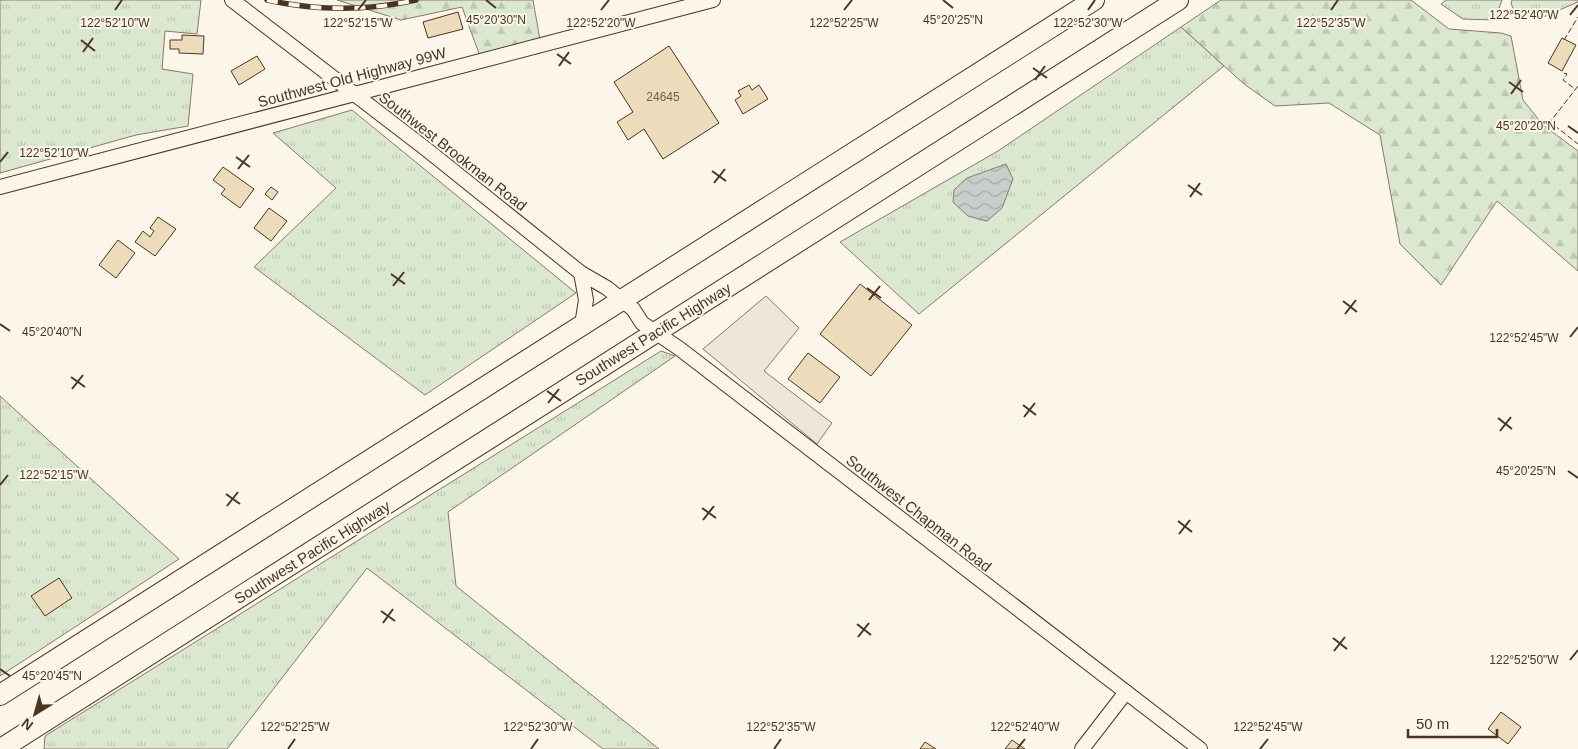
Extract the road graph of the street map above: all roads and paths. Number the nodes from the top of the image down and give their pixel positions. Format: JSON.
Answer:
{"nodes":[{"id":1,"x":232,"y":0,"type":"edge"},
{"id":2,"x":713,"y":0,"type":"edge"},
{"id":3,"x":1094,"y":0,"type":"edge"},
{"id":4,"x":1178,"y":0,"type":"edge"},
{"id":5,"x":352,"y":93,"type":"junction"},
{"id":6,"x":0,"y":187,"type":"edge"},
{"id":7,"x":581,"y":273,"type":"junction"},
{"id":8,"x":621,"y":300,"type":"junction"},
{"id":9,"x":582,"y":325,"type":"junction"},
{"id":10,"x":656,"y":333,"type":"junction"},
{"id":11,"x":1126,"y":692,"type":"junction"},
{"id":12,"x":0,"y":695,"type":"edge"},
{"id":13,"x":1,"y":749,"type":"edge"},
{"id":14,"x":1082,"y":749,"type":"edge"},
{"id":15,"x":1200,"y":749,"type":"edge"}],
"edges":[{"from":1,"to":5,"type":"street","name":"Southwest Brookman Road"},
{"from":2,"to":5,"type":"street","name":"Southwest Old Highway 99W"},
{"from":3,"to":8,"type":"highway"},
{"from":4,"to":10,"type":"highway","name":"Southwest Pacific Highway"},
{"from":5,"to":6,"type":"street","name":"Southwest Old Highway 99W"},
{"from":5,"to":7,"type":"street","name":"Southwest Brookman Road"},
{"from":7,"to":8,"type":"street","name":"Southwest Brookman Road"},
{"from":7,"to":9,"type":"street"},
{"from":8,"to":9,"type":"highway"},
{"from":8,"to":10,"type":"street","name":"Southwest Chapman Road"},
{"from":9,"to":12,"type":"highway"},
{"from":10,"to":11,"type":"street","name":"Southwest Chapman Road"},
{"from":10,"to":13,"type":"highway","name":"Southwest Pacific Highway"},
{"from":11,"to":14,"type":"street"},
{"from":11,"to":15,"type":"street","name":"Southwest Chapman Road"}]}
